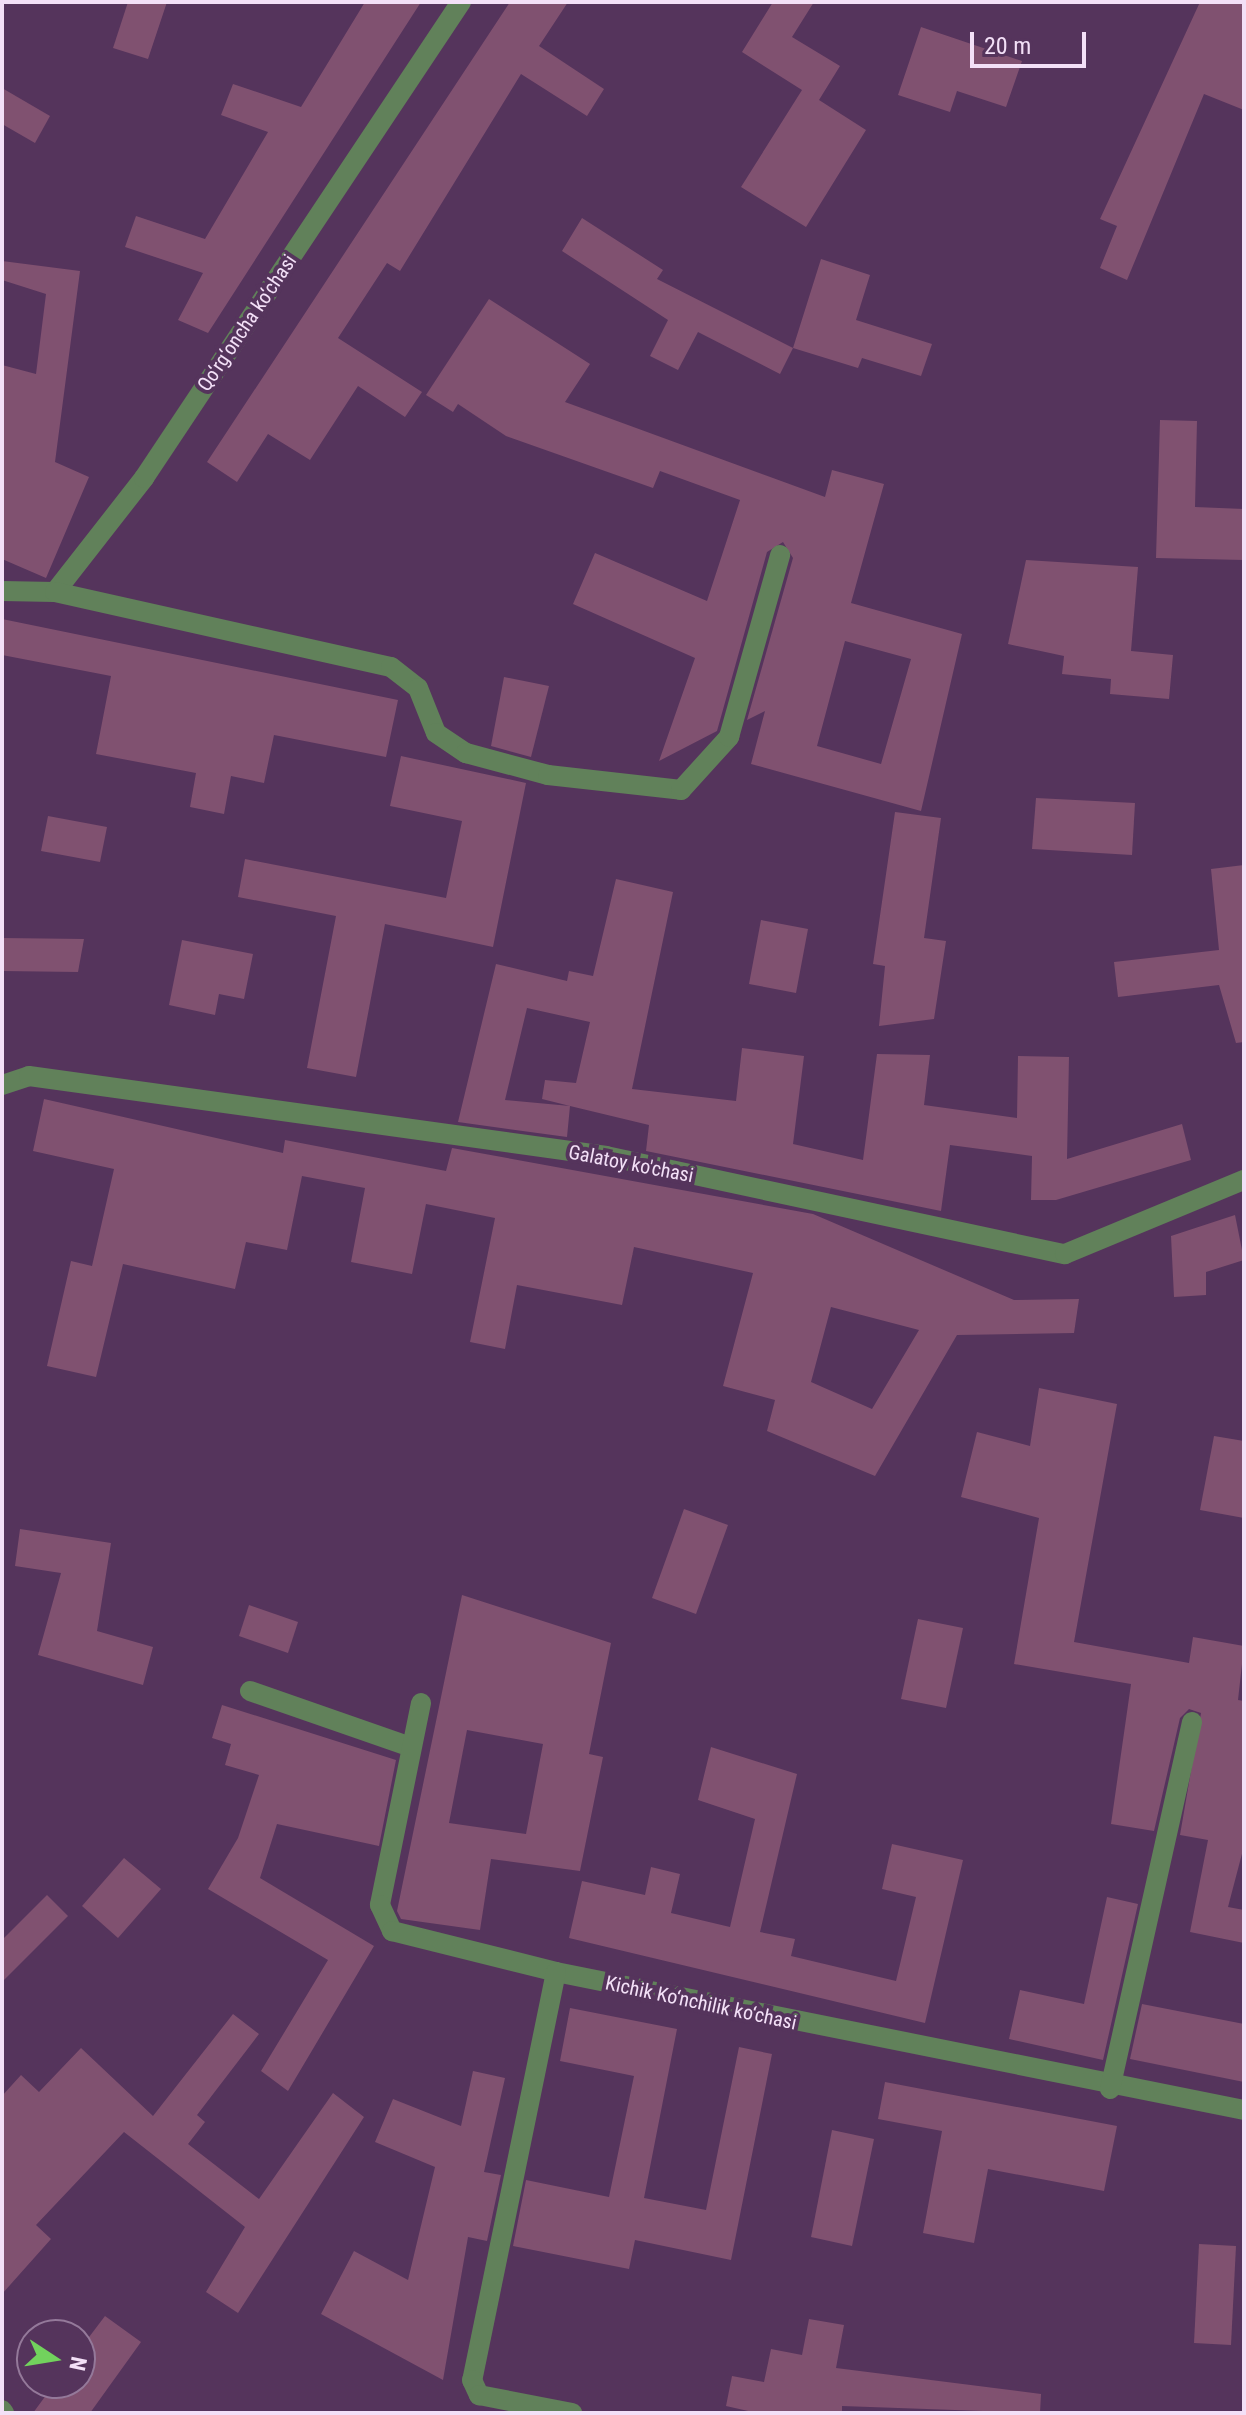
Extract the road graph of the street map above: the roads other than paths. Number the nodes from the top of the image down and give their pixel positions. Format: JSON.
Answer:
{"nodes":[{"id":1,"x":461,"y":2,"type":"edge"},
{"id":2,"x":780,"y":555,"type":"dead end"},
{"id":3,"x":2,"y":591,"type":"edge"},
{"id":4,"x":55,"y":592,"type":"junction"},
{"id":5,"x":2,"y":1085,"type":"edge"},
{"id":6,"x":1244,"y":1180,"type":"edge"},
{"id":7,"x":250,"y":1691,"type":"dead end"},
{"id":8,"x":421,"y":1703,"type":"dead end"},
{"id":9,"x":1192,"y":1722,"type":"dead end"},
{"id":10,"x":411,"y":1747,"type":"junction"},
{"id":11,"x":556,"y":1972,"type":"junction"},
{"id":12,"x":1110,"y":2089,"type":"junction"},
{"id":13,"x":1244,"y":2110,"type":"edge"},
{"id":14,"x":572,"y":2413,"type":"edge"}],
"edges":[{"from":1,"to":4,"type":"street","name":"Qo‘rg‘oncha ko‘chasi"},
{"from":2,"to":4,"type":"street"},
{"from":3,"to":4,"type":"street"},
{"from":5,"to":6,"type":"street","name":"Galatoy ko'chasi"},
{"from":7,"to":10,"type":"street"},
{"from":8,"to":10,"type":"street","name":"Kichik Ko‘nchilik ko‘chasi"},
{"from":9,"to":12,"type":"street"},
{"from":10,"to":11,"type":"street","name":"Kichik Ko‘nchilik ko‘chasi"},
{"from":11,"to":12,"type":"street","name":"Kichik Ko‘nchilik ko‘chasi"},
{"from":11,"to":14,"type":"street"},
{"from":12,"to":13,"type":"street","name":"Kichik Ko‘nchilik ko‘chasi"}]}
